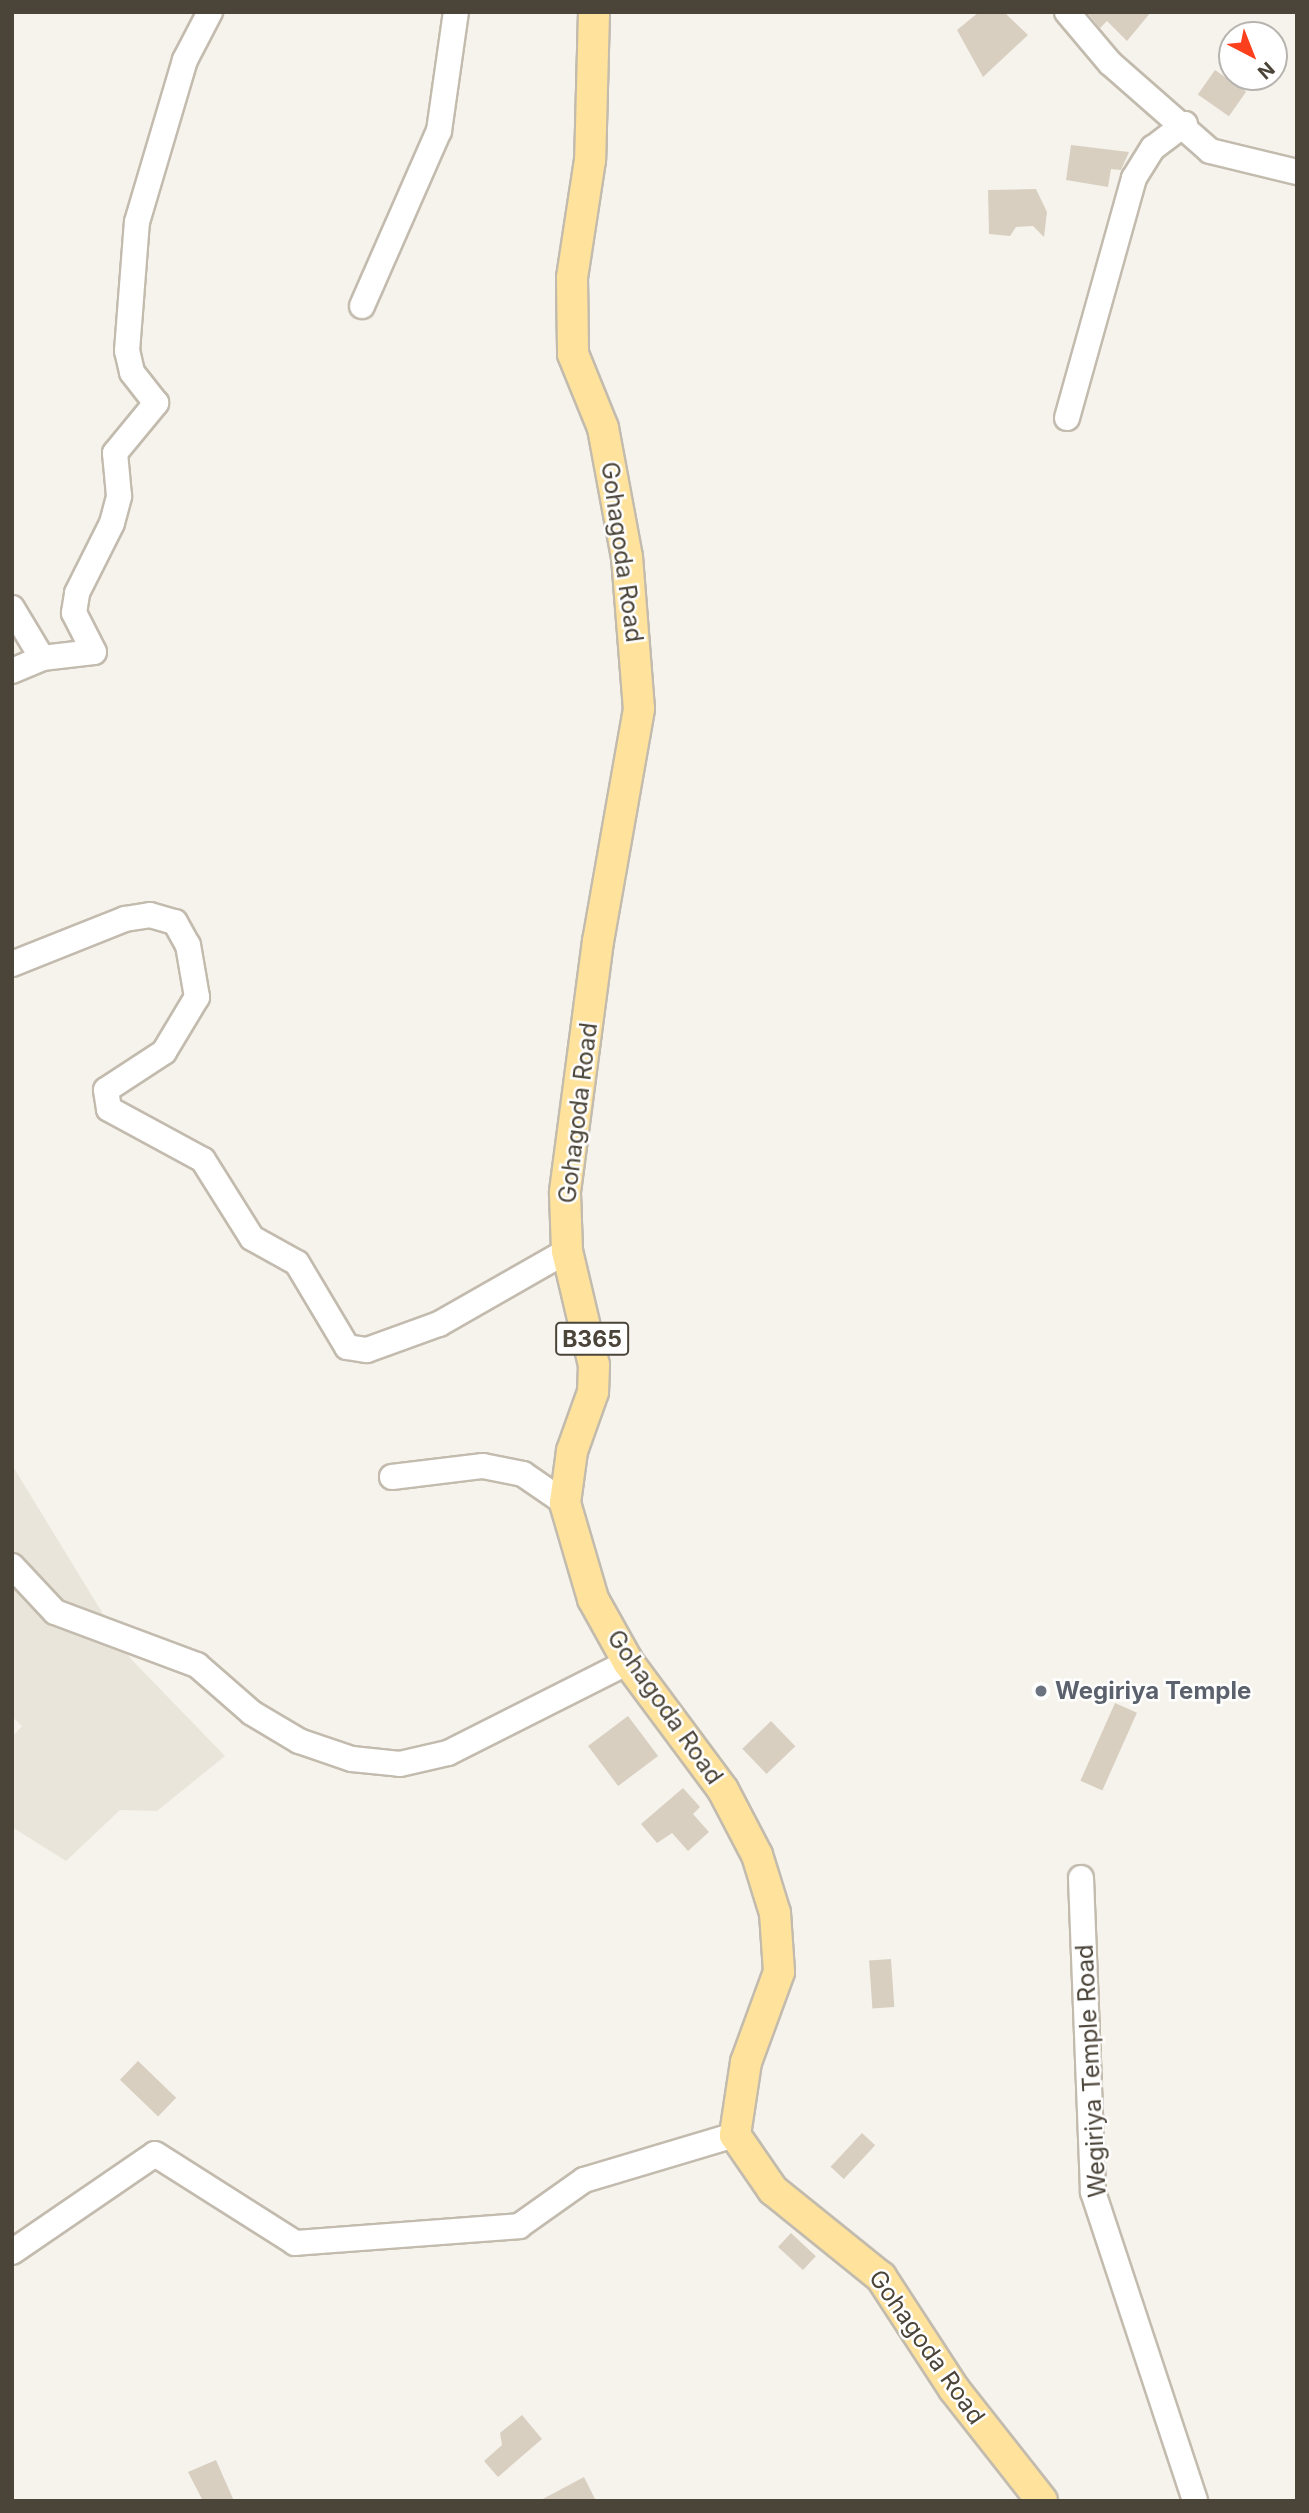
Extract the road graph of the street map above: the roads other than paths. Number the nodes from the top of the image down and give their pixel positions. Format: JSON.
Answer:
{"nodes":[{"id":1,"x":210,"y":12,"type":"edge"},
{"id":2,"x":456,"y":12,"type":"edge"},
{"id":3,"x":594,"y":12,"type":"edge"},
{"id":4,"x":1067,"y":12,"type":"edge"},
{"id":5,"x":1185,"y":124,"type":"junction"},
{"id":6,"x":1297,"y":172,"type":"edge"},
{"id":7,"x":362,"y":306,"type":"dead end"},
{"id":8,"x":1067,"y":418,"type":"dead end"},
{"id":9,"x":12,"y":608,"type":"edge"},
{"id":10,"x":43,"y":658,"type":"junction"},
{"id":11,"x":12,"y":671,"type":"edge"},
{"id":12,"x":12,"y":964,"type":"edge"},
{"id":13,"x":566,"y":1251,"type":"junction"},
{"id":14,"x":392,"y":1477,"type":"dead end"},
{"id":15,"x":565,"y":1503,"type":"junction"},
{"id":16,"x":12,"y":1566,"type":"edge"},
{"id":17,"x":628,"y":1662,"type":"junction"},
{"id":18,"x":1080,"y":1878,"type":"dead end"},
{"id":19,"x":735,"y":2135,"type":"junction"},
{"id":20,"x":12,"y":2252,"type":"edge"},
{"id":21,"x":1041,"y":2501,"type":"edge"},
{"id":22,"x":1195,"y":2501,"type":"edge"}],
"edges":[{"from":1,"to":10,"type":"street"},
{"from":2,"to":7,"type":"street"},
{"from":3,"to":13,"type":"main road","name":"Gohagoda Road","number":"B365"},
{"from":4,"to":5,"type":"street"},
{"from":5,"to":6,"type":"street"},
{"from":5,"to":8,"type":"street"},
{"from":9,"to":10,"type":"street"},
{"from":10,"to":11,"type":"street"},
{"from":12,"to":13,"type":"street"},
{"from":13,"to":15,"type":"main road","name":"Gohagoda Road","number":"B365"},
{"from":14,"to":15,"type":"street"},
{"from":15,"to":17,"type":"main road","name":"Gohagoda Road","number":"B365"},
{"from":16,"to":17,"type":"street"},
{"from":17,"to":19,"type":"main road","name":"Gohagoda Road","number":"B365"},
{"from":18,"to":22,"type":"street","name":"Wegiriya Temple Road"},
{"from":19,"to":20,"type":"street"},
{"from":19,"to":21,"type":"main road","name":"Gohagoda Road"}]}
